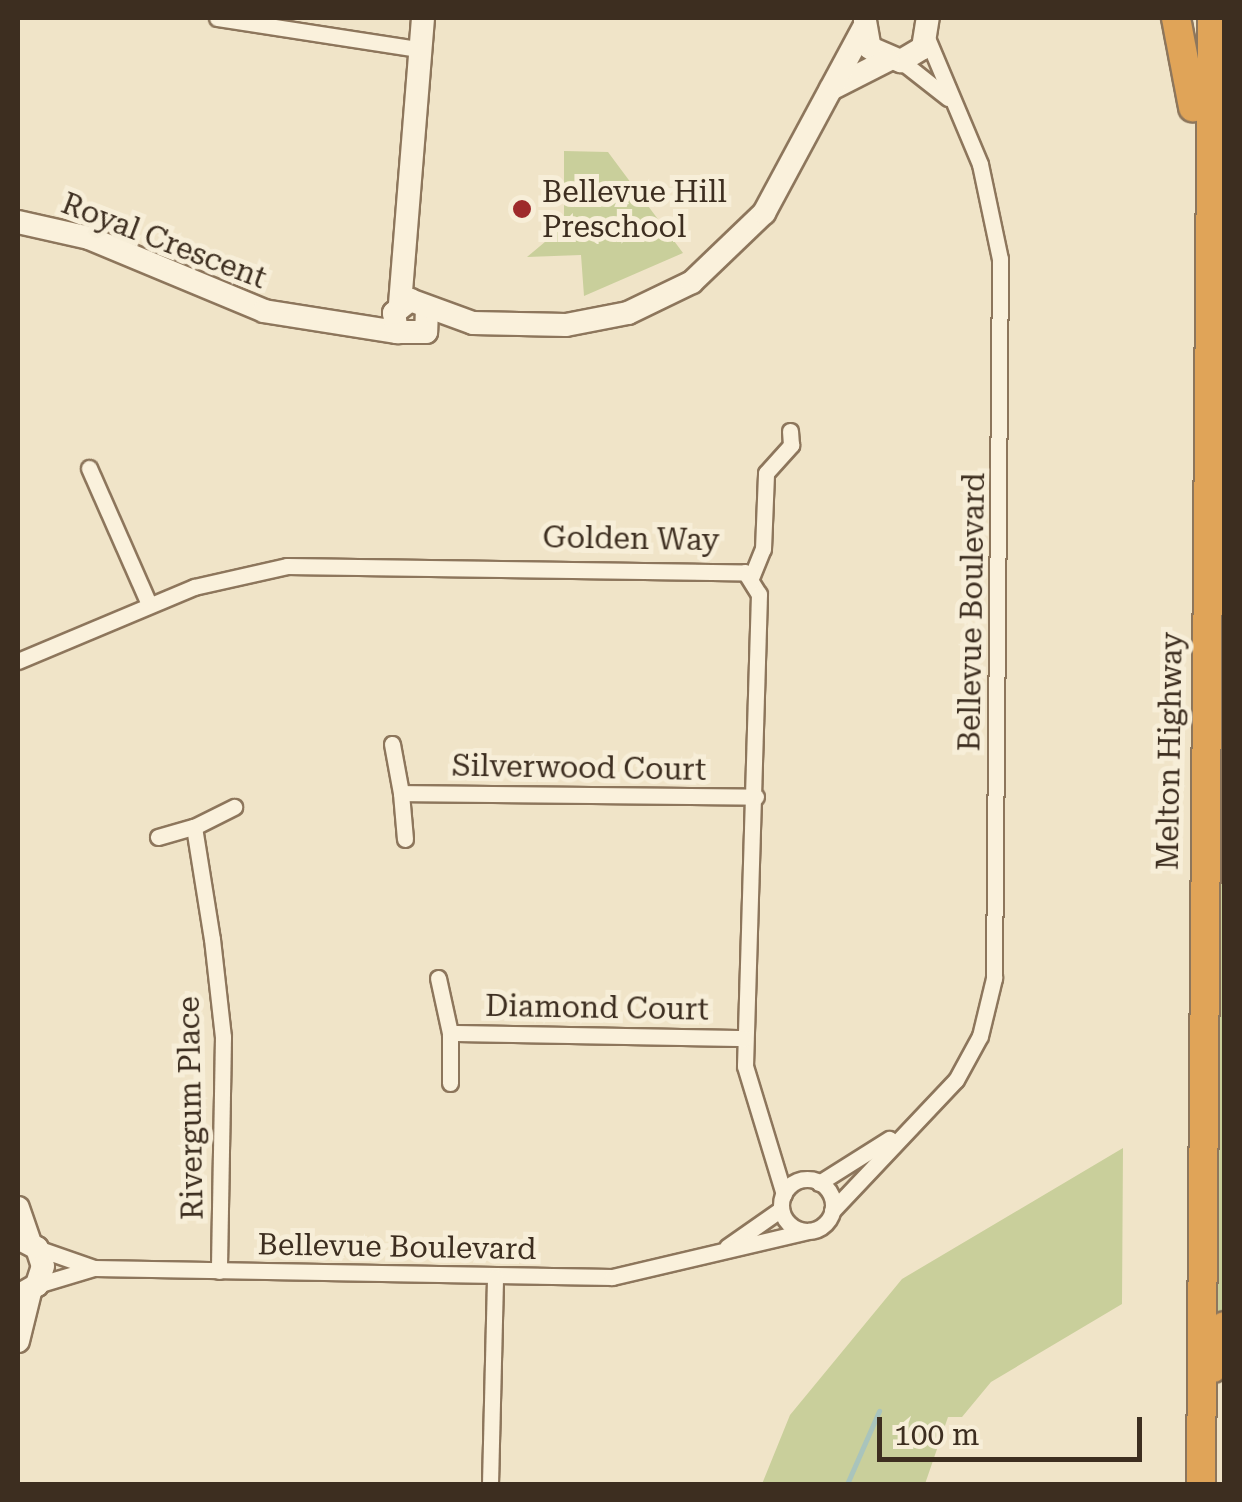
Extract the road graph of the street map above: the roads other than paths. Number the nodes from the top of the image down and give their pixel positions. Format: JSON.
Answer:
{"nodes":[{"id":1,"x":216,"y":18,"type":"edge"},
{"id":2,"x":423,"y":18,"type":"edge"},
{"id":3,"x":1176,"y":18,"type":"edge"},
{"id":4,"x":1212,"y":18,"type":"edge"},
{"id":5,"x":865,"y":22,"type":"edge"},
{"id":6,"x":932,"y":27,"type":"edge"},
{"id":7,"x":418,"y":49,"type":"junction"},
{"id":8,"x":894,"y":60,"type":"junction"},
{"id":9,"x":831,"y":90,"type":"junction"},
{"id":10,"x":950,"y":100,"type":"junction"},
{"id":11,"x":18,"y":222,"type":"edge"},
{"id":12,"x":412,"y":305,"type":"junction"},
{"id":13,"x":348,"y":322,"type":"junction"},
{"id":14,"x":474,"y":322,"type":"junction"},
{"id":15,"x":1207,"y":322,"type":"junction"},
{"id":16,"x":397,"y":332,"type":"junction"},
{"id":17,"x":426,"y":332,"type":"junction"},
{"id":18,"x":790,"y":431,"type":"dead end"},
{"id":19,"x":90,"y":468,"type":"dead end"},
{"id":20,"x":751,"y":578,"type":"junction"},
{"id":21,"x":149,"y":604,"type":"junction"},
{"id":22,"x":18,"y":660,"type":"edge"},
{"id":23,"x":392,"y":744,"type":"dead end"},
{"id":24,"x":401,"y":793,"type":"junction"},
{"id":25,"x":756,"y":797,"type":"junction"},
{"id":26,"x":234,"y":807,"type":"dead end"},
{"id":27,"x":194,"y":826,"type":"junction"},
{"id":28,"x":158,"y":836,"type":"dead end"},
{"id":29,"x":405,"y":839,"type":"dead end"},
{"id":30,"x":438,"y":978,"type":"dead end"},
{"id":31,"x":450,"y":1033,"type":"junction"},
{"id":32,"x":744,"y":1038,"type":"junction"},
{"id":33,"x":450,"y":1083,"type":"dead end"},
{"id":34,"x":926,"y":1114,"type":"junction"},
{"id":35,"x":765,"y":1140,"type":"junction"},
{"id":36,"x":811,"y":1181,"type":"junction"},
{"id":37,"x":782,"y":1201,"type":"junction"},
{"id":38,"x":18,"y":1208,"type":"edge"},
{"id":39,"x":832,"y":1211,"type":"junction"},
{"id":40,"x":808,"y":1231,"type":"junction"},
{"id":41,"x":28,"y":1243,"type":"edge"},
{"id":42,"x":697,"y":1262,"type":"junction"},
{"id":43,"x":94,"y":1268,"type":"junction"},
{"id":44,"x":219,"y":1271,"type":"junction"},
{"id":45,"x":495,"y":1277,"type":"junction"},
{"id":46,"x":28,"y":1291,"type":"edge"},
{"id":47,"x":1224,"y":1326,"type":"edge"},
{"id":48,"x":18,"y":1341,"type":"edge"},
{"id":49,"x":490,"y":1484,"type":"edge"},
{"id":50,"x":1201,"y":1484,"type":"edge"},
{"id":51,"x":1214,"y":1484,"type":"edge"}],
"edges":[{"from":1,"to":7,"type":"street"},
{"from":2,"to":7,"type":"street"},
{"from":3,"to":15,"type":"highway"},
{"from":4,"to":15,"type":"highway","name":"Melton Highway"},
{"from":5,"to":8,"type":"street"},
{"from":5,"to":9,"type":"street"},
{"from":6,"to":8,"type":"street"},
{"from":6,"to":10,"type":"street","name":"Bellevue Boulevard"},
{"from":7,"to":12,"type":"street"},
{"from":8,"to":9,"type":"street"},
{"from":8,"to":10,"type":"street"},
{"from":9,"to":14,"type":"street"},
{"from":10,"to":34,"type":"street","name":"Bellevue Boulevard"},
{"from":11,"to":13,"type":"street","name":"Royal Crescent"},
{"from":12,"to":13,"type":"street","name":"Royal Crescent"},
{"from":12,"to":14,"type":"street"},
{"from":12,"to":16,"type":"street"},
{"from":12,"to":17,"type":"street"},
{"from":13,"to":16,"type":"street","name":"Royal Crescent"},
{"from":14,"to":17,"type":"street"},
{"from":15,"to":50,"type":"highway","name":"Melton Highway"},
{"from":16,"to":17,"type":"street","name":"Royal Crescent"},
{"from":18,"to":20,"type":"street"},
{"from":19,"to":21,"type":"street"},
{"from":20,"to":21,"type":"street","name":"Golden Way"},
{"from":20,"to":25,"type":"street","name":"Golden Way"},
{"from":21,"to":22,"type":"street","name":"Golden Way"},
{"from":23,"to":24,"type":"street"},
{"from":24,"to":25,"type":"street","name":"Silverwood Court"},
{"from":24,"to":29,"type":"street"},
{"from":25,"to":32,"type":"street","name":"Golden Way"},
{"from":26,"to":27,"type":"street"},
{"from":27,"to":28,"type":"street"},
{"from":27,"to":44,"type":"street","name":"Rivergum Place"},
{"from":30,"to":31,"type":"street","name":"Diamond Court"},
{"from":31,"to":32,"type":"street","name":"Diamond Court"},
{"from":31,"to":33,"type":"street","name":"Diamond Court"},
{"from":32,"to":35,"type":"street","name":"Golden Way"},
{"from":34,"to":36,"type":"street","name":"Bellevue Boulevard"},
{"from":34,"to":39,"type":"street","name":"Bellevue Boulevard"},
{"from":35,"to":36,"type":"street"},
{"from":35,"to":37,"type":"street","name":"Golden Way"},
{"from":36,"to":37,"type":"street","name":"Bellevue Boulevard"},
{"from":36,"to":39,"type":"street"},
{"from":37,"to":40,"type":"street"},
{"from":37,"to":42,"type":"street","name":"Bellevue Boulevard"},
{"from":38,"to":41,"type":"street"},
{"from":39,"to":40,"type":"street","name":"Bellevue Boulevard"},
{"from":40,"to":42,"type":"street","name":"Bellevue Boulevard"},
{"from":41,"to":43,"type":"street","name":"Bellevue Boulevard"},
{"from":41,"to":46,"type":"street"},
{"from":42,"to":45,"type":"street","name":"Bellevue Boulevard"},
{"from":43,"to":44,"type":"street","name":"Bellevue Boulevard"},
{"from":43,"to":46,"type":"street","name":"Bellevue Boulevard"},
{"from":44,"to":45,"type":"street","name":"Bellevue Boulevard"},
{"from":45,"to":49,"type":"street"},
{"from":46,"to":48,"type":"street"},
{"from":47,"to":51,"type":"highway"}]}
